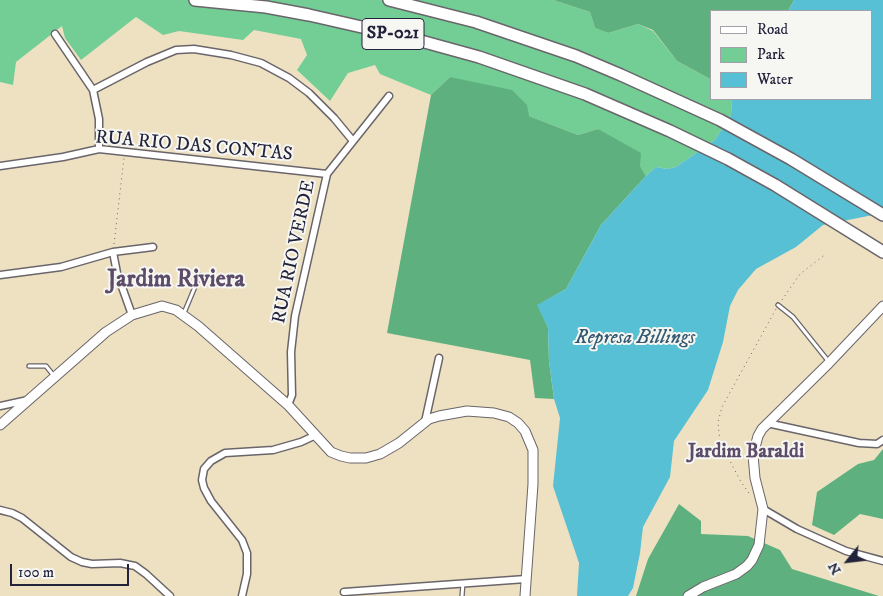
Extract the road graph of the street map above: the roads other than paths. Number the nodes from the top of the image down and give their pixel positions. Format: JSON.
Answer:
{"nodes":[{"id":1,"x":195,"y":0,"type":"edge"},
{"id":2,"x":389,"y":0,"type":"edge"},
{"id":3,"x":55,"y":34,"type":"dead end"},
{"id":4,"x":94,"y":90,"type":"junction"},
{"id":5,"x":389,"y":96,"type":"dead end"},
{"id":6,"x":352,"y":141,"type":"junction"},
{"id":7,"x":99,"y":149,"type":"junction"},
{"id":8,"x":0,"y":166,"type":"edge"},
{"id":9,"x":327,"y":174,"type":"junction"},
{"id":10,"x":883,"y":215,"type":"edge"},
{"id":11,"x":153,"y":247,"type":"dead end"},
{"id":12,"x":113,"y":252,"type":"junction"},
{"id":13,"x":883,"y":252,"type":"edge"},
{"id":14,"x":0,"y":275,"type":"edge"},
{"id":15,"x":200,"y":275,"type":"dead end"},
{"id":16,"x":778,"y":305,"type":"road end"},
{"id":17,"x":883,"y":306,"type":"edge"},
{"id":18,"x":132,"y":315,"type":"junction"},
{"id":19,"x":184,"y":315,"type":"junction"},
{"id":20,"x":439,"y":358,"type":"dead end"},
{"id":21,"x":829,"y":363,"type":"junction"},
{"id":22,"x":29,"y":366,"type":"dead end"},
{"id":23,"x":56,"y":378,"type":"junction"},
{"id":24,"x":28,"y":400,"type":"junction"},
{"id":25,"x":288,"y":405,"type":"junction"},
{"id":26,"x":0,"y":406,"type":"edge"},
{"id":27,"x":425,"y":422,"type":"junction"},
{"id":28,"x":766,"y":423,"type":"junction"},
{"id":29,"x":0,"y":425,"type":"edge"},
{"id":30,"x":316,"y":435,"type":"junction"},
{"id":31,"x":883,"y":440,"type":"edge"},
{"id":32,"x":763,"y":509,"type":"junction"},
{"id":33,"x":0,"y":510,"type":"edge"},
{"id":34,"x":883,"y":562,"type":"edge"},
{"id":35,"x":526,"y":579,"type":"junction"},
{"id":36,"x":463,"y":583,"type":"junction"},
{"id":37,"x":344,"y":592,"type":"dead end"},
{"id":38,"x":170,"y":596,"type":"edge"},
{"id":39,"x":242,"y":596,"type":"edge"},
{"id":40,"x":462,"y":596,"type":"edge"},
{"id":41,"x":525,"y":596,"type":"edge"},
{"id":42,"x":688,"y":596,"type":"edge"}],
"edges":[{"from":1,"to":13,"type":"highway","number":"SP-021"},
{"from":2,"to":10,"type":"highway","number":"SP-021"},
{"from":3,"to":4,"type":"street"},
{"from":4,"to":6,"type":"street"},
{"from":4,"to":7,"type":"street"},
{"from":5,"to":6,"type":"street","name":"RUA RIO VERDE"},
{"from":6,"to":9,"type":"street","name":"RUA RIO VERDE"},
{"from":7,"to":8,"type":"street","name":"RUA RIO DAS CONTAS"},
{"from":7,"to":9,"type":"street","name":"RUA RIO DAS CONTAS"},
{"from":9,"to":25,"type":"street","name":"RUA RIO VERDE"},
{"from":11,"to":12,"type":"street"},
{"from":12,"to":14,"type":"street"},
{"from":12,"to":18,"type":"street"},
{"from":15,"to":19,"type":"lane"},
{"from":16,"to":21,"type":"lane"},
{"from":17,"to":21,"type":"main road"},
{"from":18,"to":19,"type":"main road"},
{"from":18,"to":23,"type":"main road"},
{"from":19,"to":25,"type":"main road"},
{"from":20,"to":27,"type":"street"},
{"from":21,"to":28,"type":"main road"},
{"from":22,"to":23,"type":"lane"},
{"from":23,"to":24,"type":"main road"},
{"from":24,"to":26,"type":"street"},
{"from":24,"to":29,"type":"main road"},
{"from":25,"to":30,"type":"main road"},
{"from":27,"to":30,"type":"main road"},
{"from":27,"to":35,"type":"main road"},
{"from":28,"to":31,"type":"street"},
{"from":28,"to":32,"type":"main road"},
{"from":30,"to":39,"type":"street"},
{"from":32,"to":34,"type":"street"},
{"from":32,"to":42,"type":"main road"},
{"from":33,"to":38,"type":"street"},
{"from":35,"to":36,"type":"street"},
{"from":35,"to":41,"type":"main road"},
{"from":36,"to":37,"type":"street"},
{"from":36,"to":40,"type":"lane"}]}
